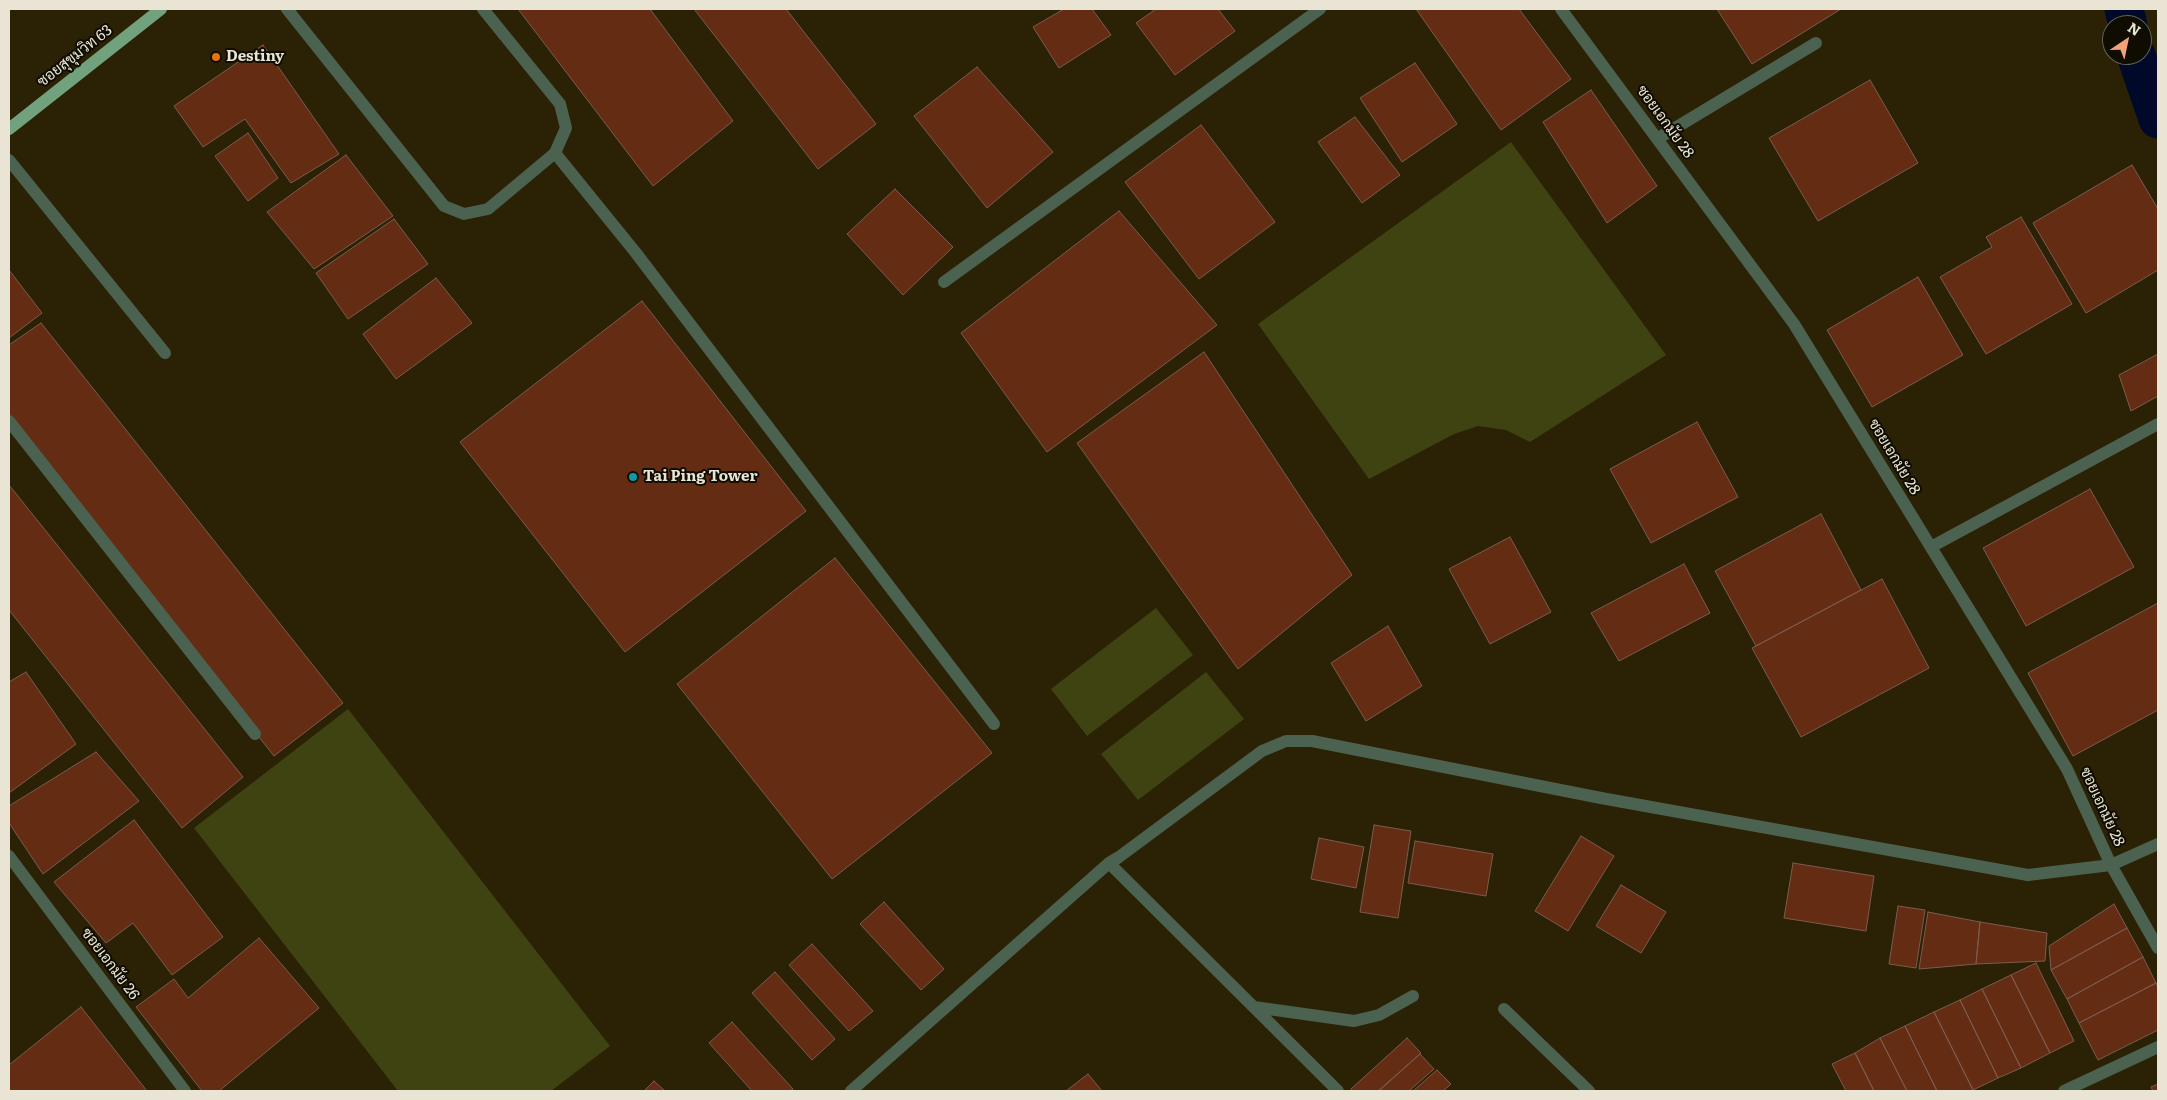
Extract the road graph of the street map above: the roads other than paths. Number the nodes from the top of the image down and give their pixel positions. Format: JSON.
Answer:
{"nodes":[{"id":1,"x":161,"y":9,"type":"edge"},
{"id":2,"x":287,"y":9,"type":"edge"},
{"id":3,"x":483,"y":9,"type":"edge"},
{"id":4,"x":1320,"y":9,"type":"edge"},
{"id":5,"x":1561,"y":9,"type":"edge"},
{"id":6,"x":1816,"y":43,"type":"dead end"},
{"id":7,"x":9,"y":129,"type":"edge"},
{"id":8,"x":1657,"y":139,"type":"junction"},
{"id":9,"x":555,"y":153,"type":"junction"},
{"id":10,"x":9,"y":160,"type":"edge"},
{"id":11,"x":944,"y":282,"type":"dead end"},
{"id":12,"x":165,"y":353,"type":"dead end"},
{"id":13,"x":9,"y":421,"type":"edge"},
{"id":14,"x":2158,"y":424,"type":"edge"},
{"id":15,"x":1931,"y":547,"type":"junction"},
{"id":16,"x":994,"y":724,"type":"dead end"},
{"id":17,"x":255,"y":734,"type":"dead end"},
{"id":18,"x":2158,"y":844,"type":"edge"},
{"id":19,"x":9,"y":856,"type":"edge"},
{"id":20,"x":1109,"y":863,"type":"junction"},
{"id":21,"x":2111,"y":865,"type":"junction"},
{"id":22,"x":2158,"y":948,"type":"edge"},
{"id":23,"x":1413,"y":996,"type":"dead end"},
{"id":24,"x":1254,"y":1007,"type":"junction"},
{"id":25,"x":1504,"y":1009,"type":"dead end"},
{"id":26,"x":2158,"y":1047,"type":"edge"},
{"id":27,"x":185,"y":1091,"type":"edge"},
{"id":28,"x":851,"y":1091,"type":"edge"},
{"id":29,"x":1338,"y":1091,"type":"edge"},
{"id":30,"x":1589,"y":1091,"type":"edge"},
{"id":31,"x":2064,"y":1091,"type":"edge"}],
"edges":[{"from":1,"to":7,"type":"main road","name":"ซอยสุขุมวิท 63"},
{"from":2,"to":9,"type":"street"},
{"from":3,"to":9,"type":"street"},
{"from":4,"to":11,"type":"street"},
{"from":5,"to":8,"type":"street","name":"ซอยเอกมัย 28"},
{"from":6,"to":8,"type":"street"},
{"from":8,"to":15,"type":"street","name":"ซอยเอกมัย 28"},
{"from":9,"to":16,"type":"street"},
{"from":10,"to":12,"type":"street"},
{"from":13,"to":17,"type":"street"},
{"from":14,"to":15,"type":"street"},
{"from":15,"to":21,"type":"street","name":"ซอยเอกมัย 28"},
{"from":18,"to":21,"type":"street"},
{"from":19,"to":27,"type":"street","name":"ซอยเอกมัย 26"},
{"from":20,"to":21,"type":"street"},
{"from":20,"to":24,"type":"street"},
{"from":20,"to":28,"type":"street"},
{"from":21,"to":22,"type":"street","name":"ซอยเอกมัย 28"},
{"from":23,"to":24,"type":"street"},
{"from":24,"to":29,"type":"street"},
{"from":25,"to":30,"type":"street"},
{"from":26,"to":31,"type":"street"}]}
